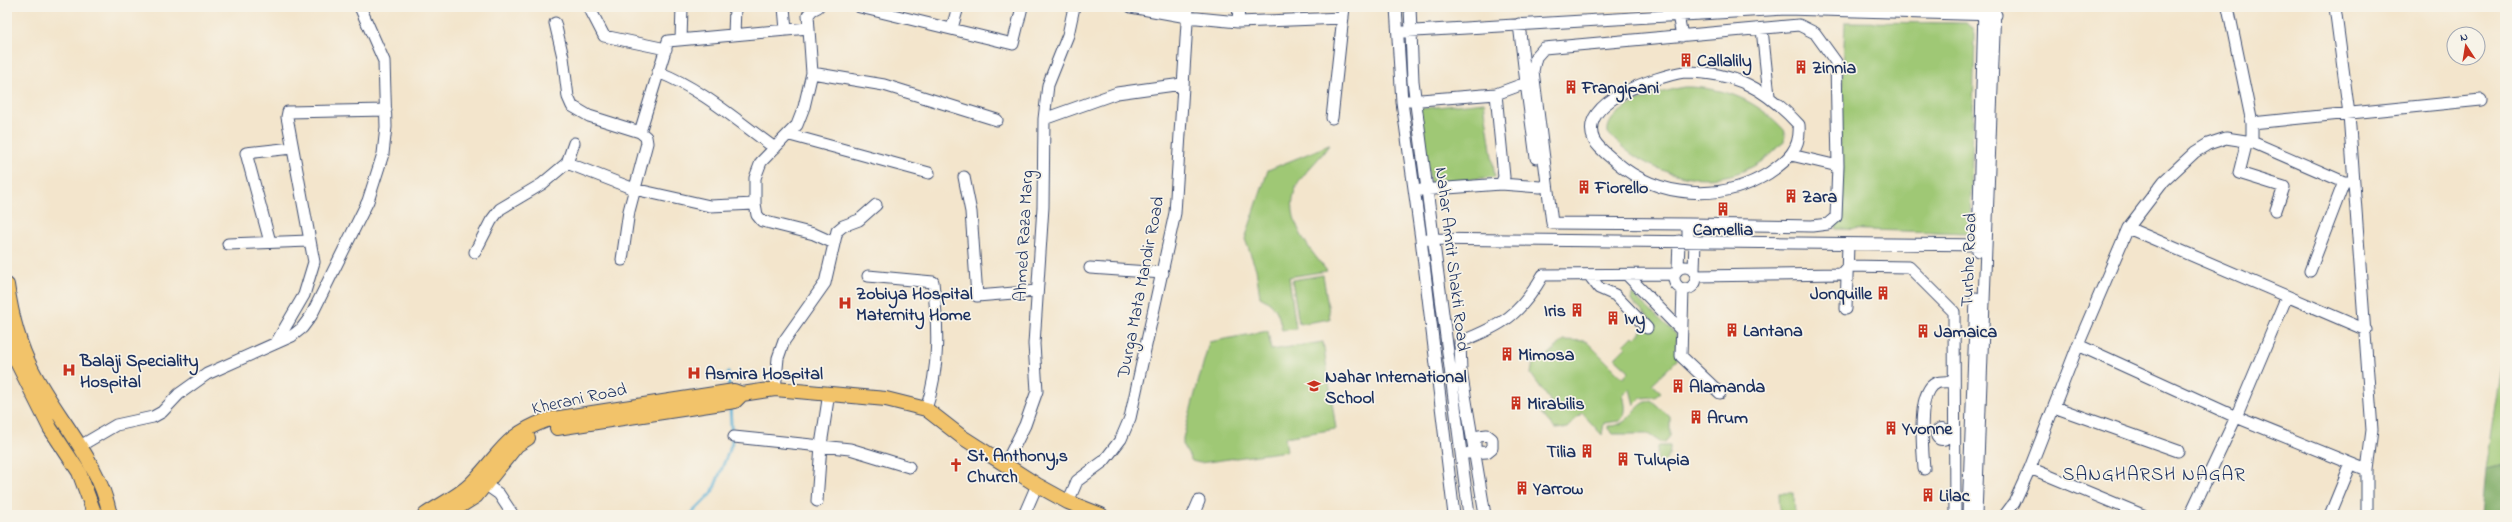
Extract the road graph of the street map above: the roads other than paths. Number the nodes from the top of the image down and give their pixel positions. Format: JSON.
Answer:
{"nodes":[{"id":1,"x":360,"y":7,"type":"edge"},
{"id":2,"x":588,"y":7,"type":"edge"},
{"id":3,"x":682,"y":7,"type":"edge"},
{"id":4,"x":735,"y":7,"type":"edge"},
{"id":5,"x":784,"y":7,"type":"edge"},
{"id":6,"x":818,"y":7,"type":"edge"},
{"id":7,"x":860,"y":7,"type":"edge"},
{"id":8,"x":958,"y":7,"type":"edge"},
{"id":9,"x":1022,"y":7,"type":"edge"},
{"id":10,"x":1074,"y":7,"type":"edge"},
{"id":11,"x":1132,"y":7,"type":"edge"},
{"id":12,"x":1240,"y":7,"type":"edge"},
{"id":13,"x":1396,"y":7,"type":"edge"},
{"id":14,"x":1410,"y":7,"type":"edge"},
{"id":15,"x":2228,"y":7,"type":"edge"},
{"id":16,"x":2335,"y":7,"type":"edge"},
{"id":17,"x":880,"y":8,"type":"edge"},
{"id":18,"x":1984,"y":11,"type":"edge"},
{"id":19,"x":1996,"y":11,"type":"edge"},
{"id":20,"x":1187,"y":12,"type":"edge"},
{"id":21,"x":1344,"y":12,"type":"edge"},
{"id":22,"x":1678,"y":15,"type":"junction"},
{"id":23,"x":1238,"y":22,"type":"junction"},
{"id":24,"x":555,"y":23,"type":"dead end"},
{"id":25,"x":1519,"y":24,"type":"junction"},
{"id":26,"x":808,"y":28,"type":"junction"},
{"id":27,"x":952,"y":28,"type":"junction"},
{"id":28,"x":1762,"y":29,"type":"junction"},
{"id":29,"x":786,"y":30,"type":"junction"},
{"id":30,"x":1412,"y":31,"type":"junction"},
{"id":31,"x":1398,"y":32,"type":"junction"},
{"id":32,"x":734,"y":35,"type":"junction"},
{"id":33,"x":1682,"y":36,"type":"junction"},
{"id":34,"x":681,"y":40,"type":"junction"},
{"id":35,"x":666,"y":49,"type":"junction"},
{"id":36,"x":658,"y":72,"type":"junction"},
{"id":37,"x":812,"y":73,"type":"junction"},
{"id":38,"x":1526,"y":83,"type":"junction"},
{"id":39,"x":1182,"y":84,"type":"junction"},
{"id":40,"x":1496,"y":94,"type":"junction"},
{"id":41,"x":1769,"y":96,"type":"junction"},
{"id":42,"x":1416,"y":100,"type":"junction"},
{"id":43,"x":2481,"y":100,"type":"dead end"},
{"id":44,"x":1402,"y":102,"type":"junction"},
{"id":45,"x":386,"y":110,"type":"junction"},
{"id":46,"x":2349,"y":114,"type":"junction"},
{"id":47,"x":1332,"y":118,"type":"dead end"},
{"id":48,"x":1044,"y":119,"type":"junction"},
{"id":49,"x":997,"y":120,"type":"dead end"},
{"id":50,"x":1419,"y":123,"type":"junction"},
{"id":51,"x":2252,"y":123,"type":"junction"},
{"id":52,"x":1406,"y":126,"type":"junction"},
{"id":53,"x":640,"y":132,"type":"junction"},
{"id":54,"x":790,"y":135,"type":"junction"},
{"id":55,"x":2250,"y":142,"type":"junction"},
{"id":56,"x":574,"y":143,"type":"dead end"},
{"id":57,"x":292,"y":148,"type":"junction"},
{"id":58,"x":775,"y":148,"type":"junction"},
{"id":59,"x":1791,"y":155,"type":"junction"},
{"id":60,"x":567,"y":163,"type":"junction"},
{"id":61,"x":1838,"y":166,"type":"junction"},
{"id":62,"x":929,"y":173,"type":"dead end"},
{"id":63,"x":964,"y":177,"type":"dead end"},
{"id":64,"x":2349,"y":182,"type":"junction"},
{"id":65,"x":1501,"y":184,"type":"junction"},
{"id":66,"x":1540,"y":187,"type":"junction"},
{"id":67,"x":634,"y":189,"type":"junction"},
{"id":68,"x":1428,"y":190,"type":"junction"},
{"id":69,"x":1415,"y":191,"type":"junction"},
{"id":70,"x":755,"y":204,"type":"junction"},
{"id":71,"x":876,"y":205,"type":"dead end"},
{"id":72,"x":2276,"y":210,"type":"dead end"},
{"id":73,"x":1688,"y":224,"type":"junction"},
{"id":74,"x":1545,"y":228,"type":"dead end"},
{"id":75,"x":2128,"y":228,"type":"junction"},
{"id":76,"x":1435,"y":238,"type":"junction"},
{"id":77,"x":1421,"y":240,"type":"junction"},
{"id":78,"x":309,"y":241,"type":"junction"},
{"id":79,"x":1687,"y":241,"type":"junction"},
{"id":80,"x":270,"y":242,"type":"junction"},
{"id":81,"x":834,"y":243,"type":"junction"},
{"id":82,"x":228,"y":244,"type":"dead end"},
{"id":83,"x":1848,"y":244,"type":"junction"},
{"id":84,"x":1982,"y":245,"type":"junction"},
{"id":85,"x":475,"y":252,"type":"dead end"},
{"id":86,"x":622,"y":260,"type":"dead end"},
{"id":87,"x":1848,"y":266,"type":"junction"},
{"id":88,"x":1090,"y":268,"type":"dead end"},
{"id":89,"x":1676,"y":271,"type":"junction"},
{"id":90,"x":2310,"y":271,"type":"dead end"},
{"id":91,"x":1163,"y":273,"type":"junction"},
{"id":92,"x":1695,"y":273,"type":"junction"},
{"id":93,"x":1589,"y":275,"type":"junction"},
{"id":94,"x":1627,"y":275,"type":"junction"},
{"id":95,"x":868,"y":276,"type":"dead end"},
{"id":96,"x":7,"y":285,"type":"edge"},
{"id":97,"x":1683,"y":289,"type":"junction"},
{"id":98,"x":1037,"y":290,"type":"junction"},
{"id":99,"x":2287,"y":296,"type":"junction"},
{"id":100,"x":1846,"y":309,"type":"dead end"},
{"id":101,"x":1647,"y":328,"type":"dead end"},
{"id":102,"x":1680,"y":329,"type":"junction"},
{"id":103,"x":2366,"y":330,"type":"junction"},
{"id":104,"x":7,"y":342,"type":"edge"},
{"id":105,"x":276,"y":343,"type":"junction"},
{"id":106,"x":2078,"y":345,"type":"junction"},
{"id":107,"x":1954,"y":382,"type":"junction"},
{"id":108,"x":775,"y":389,"type":"junction"},
{"id":109,"x":829,"y":393,"type":"junction"},
{"id":110,"x":1720,"y":394,"type":"dead end"},
{"id":111,"x":2054,"y":407,"type":"junction"},
{"id":112,"x":926,"y":409,"type":"junction"},
{"id":113,"x":2236,"y":416,"type":"junction"},
{"id":114,"x":1951,"y":433,"type":"junction"},
{"id":115,"x":1975,"y":433,"type":"junction"},
{"id":116,"x":734,"y":437,"type":"dead end"},
{"id":117,"x":821,"y":445,"type":"junction"},
{"id":118,"x":80,"y":446,"type":"junction"},
{"id":119,"x":1475,"y":448,"type":"junction"},
{"id":120,"x":1461,"y":451,"type":"junction"},
{"id":121,"x":2178,"y":451,"type":"dead end"},
{"id":122,"x":1446,"y":456,"type":"junction"},
{"id":123,"x":2351,"y":464,"type":"junction"},
{"id":124,"x":1005,"y":465,"type":"junction"},
{"id":125,"x":910,"y":467,"type":"dead end"},
{"id":126,"x":2030,"y":468,"type":"junction"},
{"id":127,"x":1924,"y":470,"type":"dead end"},
{"id":128,"x":2367,"y":470,"type":"junction"},
{"id":129,"x":481,"y":481,"type":"junction"},
{"id":130,"x":1037,"y":485,"type":"junction"},
{"id":131,"x":1199,"y":501,"type":"dead end"},
{"id":132,"x":817,"y":502,"type":"dead end"},
{"id":133,"x":1068,"y":502,"type":"junction"},
{"id":134,"x":2014,"y":503,"type":"junction"},
{"id":135,"x":95,"y":515,"type":"edge"},
{"id":136,"x":110,"y":515,"type":"edge"},
{"id":137,"x":425,"y":515,"type":"edge"},
{"id":138,"x":446,"y":515,"type":"edge"},
{"id":139,"x":513,"y":515,"type":"edge"},
{"id":140,"x":1024,"y":515,"type":"edge"},
{"id":141,"x":1102,"y":515,"type":"edge"},
{"id":142,"x":1193,"y":515,"type":"edge"},
{"id":143,"x":1454,"y":515,"type":"edge"},
{"id":144,"x":1469,"y":515,"type":"edge"},
{"id":145,"x":1485,"y":515,"type":"edge"},
{"id":146,"x":1955,"y":515,"type":"edge"},
{"id":147,"x":1968,"y":515,"type":"edge"},
{"id":148,"x":1976,"y":515,"type":"edge"},
{"id":149,"x":2005,"y":515,"type":"edge"},
{"id":150,"x":2015,"y":515,"type":"edge"},
{"id":151,"x":2143,"y":515,"type":"edge"},
{"id":152,"x":2190,"y":515,"type":"edge"},
{"id":153,"x":2330,"y":515,"type":"edge"},
{"id":154,"x":2367,"y":515,"type":"edge"}],
"edges":[{"from":1,"to":45,"type":"street"},
{"from":2,"to":35,"type":"street"},
{"from":3,"to":34,"type":"street"},
{"from":4,"to":32,"type":"street"},
{"from":5,"to":29,"type":"street"},
{"from":6,"to":26,"type":"street"},
{"from":7,"to":17,"type":"street"},
{"from":8,"to":27,"type":"street"},
{"from":9,"to":27,"type":"street"},
{"from":10,"to":48,"type":"street","name":"Ahmed Raza Marg"},
{"from":11,"to":20,"type":"street"},
{"from":12,"to":23,"type":"street"},
{"from":13,"to":31,"type":"street","name":"Nahar Amrit Shakti Road"},
{"from":14,"to":30,"type":"street","name":"Nahar Amrit Shakti Road"},
{"from":15,"to":51,"type":"street"},
{"from":16,"to":46,"type":"street"},
{"from":17,"to":27,"type":"street"},
{"from":18,"to":19,"type":"street"},
{"from":18,"to":22,"type":"street"},
{"from":18,"to":84,"type":"street"},
{"from":19,"to":84,"type":"street","name":"Turbhe Road"},
{"from":20,"to":23,"type":"street"},
{"from":20,"to":39,"type":"street","name":"Durga Mata Mandir Road"},
{"from":21,"to":23,"type":"street"},
{"from":21,"to":47,"type":"street"},
{"from":22,"to":25,"type":"street"},
{"from":22,"to":33,"type":"street"},
{"from":24,"to":53,"type":"street"},
{"from":25,"to":30,"type":"street"},
{"from":25,"to":38,"type":"street"},
{"from":26,"to":29,"type":"street"},
{"from":26,"to":37,"type":"street"},
{"from":28,"to":33,"type":"street"},
{"from":28,"to":41,"type":"street"},
{"from":28,"to":61,"type":"street"},
{"from":29,"to":32,"type":"street"},
{"from":30,"to":31,"type":"street"},
{"from":30,"to":42,"type":"street","name":"Nahar Amrit Shakti Road"},
{"from":31,"to":44,"type":"street","name":"Nahar Amrit Shakti Road"},
{"from":32,"to":34,"type":"street"},
{"from":33,"to":73,"type":"street"},
{"from":34,"to":35,"type":"street"},
{"from":35,"to":36,"type":"street"},
{"from":36,"to":53,"type":"street"},
{"from":36,"to":58,"type":"street"},
{"from":37,"to":49,"type":"street"},
{"from":37,"to":54,"type":"street"},
{"from":38,"to":40,"type":"street"},
{"from":38,"to":66,"type":"street"},
{"from":39,"to":48,"type":"street"},
{"from":39,"to":91,"type":"street","name":"Durga Mata Mandir Road"},
{"from":40,"to":42,"type":"street"},
{"from":40,"to":65,"type":"street"},
{"from":41,"to":59,"type":"street"},
{"from":41,"to":59,"type":"street"},
{"from":42,"to":44,"type":"street"},
{"from":42,"to":50,"type":"street","name":"Nahar Amrit Shakti Road"},
{"from":43,"to":46,"type":"street"},
{"from":44,"to":52,"type":"street","name":"Nahar Amrit Shakti Road"},
{"from":45,"to":57,"type":"street"},
{"from":45,"to":105,"type":"street"},
{"from":46,"to":51,"type":"street"},
{"from":46,"to":64,"type":"street"},
{"from":48,"to":98,"type":"street","name":"Ahmed Raza Marg"},
{"from":50,"to":52,"type":"street"},
{"from":50,"to":68,"type":"street","name":"Nahar Amrit Shakti Road"},
{"from":51,"to":55,"type":"street"},
{"from":52,"to":69,"type":"street","name":"Nahar Amrit Shakti Road"},
{"from":53,"to":67,"type":"street"},
{"from":54,"to":58,"type":"street"},
{"from":54,"to":62,"type":"street"},
{"from":55,"to":64,"type":"street"},
{"from":55,"to":72,"type":"street"},
{"from":55,"to":75,"type":"street"},
{"from":56,"to":60,"type":"street"},
{"from":57,"to":78,"type":"street"},
{"from":57,"to":80,"type":"street"},
{"from":58,"to":70,"type":"street"},
{"from":59,"to":61,"type":"street"},
{"from":60,"to":67,"type":"street"},
{"from":60,"to":85,"type":"street"},
{"from":61,"to":73,"type":"street"},
{"from":63,"to":98,"type":"street"},
{"from":64,"to":90,"type":"street"},
{"from":64,"to":103,"type":"street"},
{"from":65,"to":66,"type":"street"},
{"from":65,"to":68,"type":"street"},
{"from":66,"to":74,"type":"street"},
{"from":67,"to":70,"type":"street"},
{"from":67,"to":86,"type":"street"},
{"from":68,"to":69,"type":"street"},
{"from":68,"to":76,"type":"street","name":"Nahar Amrit Shakti Road"},
{"from":69,"to":77,"type":"street","name":"Nahar Amrit Shakti Road"},
{"from":70,"to":81,"type":"street"},
{"from":71,"to":81,"type":"street"},
{"from":73,"to":79,"type":"street"},
{"from":75,"to":99,"type":"street"},
{"from":75,"to":106,"type":"street"},
{"from":76,"to":77,"type":"street"},
{"from":76,"to":79,"type":"street"},
{"from":76,"to":120,"type":"street","name":"Nahar Amrit Shakti Road"},
{"from":77,"to":122,"type":"street","name":"Nahar Amrit Shakti Road"},
{"from":78,"to":80,"type":"street"},
{"from":78,"to":105,"type":"street"},
{"from":79,"to":83,"type":"street"},
{"from":79,"to":89,"type":"street"},
{"from":79,"to":92,"type":"street"},
{"from":80,"to":82,"type":"street"},
{"from":81,"to":108,"type":"street"},
{"from":83,"to":84,"type":"street"},
{"from":83,"to":87,"type":"street"},
{"from":84,"to":115,"type":"street"},
{"from":87,"to":92,"type":"street"},
{"from":87,"to":100,"type":"street"},
{"from":87,"to":107,"type":"street"},
{"from":88,"to":91,"type":"street"},
{"from":89,"to":92,"type":"street"},
{"from":89,"to":94,"type":"street"},
{"from":89,"to":97,"type":"street"},
{"from":91,"to":133,"type":"street","name":"Durga Mata Mandir Road"},
{"from":92,"to":97,"type":"street"},
{"from":93,"to":94,"type":"street"},
{"from":93,"to":101,"type":"street"},
{"from":93,"to":119,"type":"street"},
{"from":94,"to":102,"type":"street"},
{"from":95,"to":112,"type":"street"},
{"from":96,"to":118,"type":"main road"},
{"from":97,"to":102,"type":"street"},
{"from":98,"to":124,"type":"street","name":"Ahmed Raza Marg"},
{"from":99,"to":103,"type":"street"},
{"from":99,"to":113,"type":"street"},
{"from":102,"to":110,"type":"street"},
{"from":103,"to":128,"type":"street"},
{"from":104,"to":135,"type":"main road"},
{"from":105,"to":118,"type":"street"},
{"from":106,"to":111,"type":"street"},
{"from":106,"to":113,"type":"street"},
{"from":107,"to":114,"type":"street"},
{"from":107,"to":127,"type":"street"},
{"from":108,"to":109,"type":"main road","name":"Kherani Road"},
{"from":108,"to":129,"type":"main road","name":"Kherani Road"},
{"from":109,"to":112,"type":"main road","name":"Kherani Road"},
{"from":109,"to":117,"type":"street"},
{"from":111,"to":121,"type":"street"},
{"from":111,"to":126,"type":"street"},
{"from":112,"to":124,"type":"main road","name":"Kherani Road"},
{"from":113,"to":123,"type":"street"},
{"from":113,"to":152,"type":"street"},
{"from":114,"to":115,"type":"street"},
{"from":114,"to":146,"type":"street"},
{"from":115,"to":147,"type":"street"},
{"from":115,"to":148,"type":"street"},
{"from":116,"to":117,"type":"street"},
{"from":117,"to":125,"type":"street"},
{"from":117,"to":132,"type":"street"},
{"from":118,"to":136,"type":"main road"},
{"from":119,"to":120,"type":"street"},
{"from":119,"to":145,"type":"street"},
{"from":120,"to":122,"type":"street"},
{"from":120,"to":144,"type":"street","name":"Nahar Amrit Shakti Road"},
{"from":122,"to":143,"type":"street","name":"Nahar Amrit Shakti Road"},
{"from":123,"to":128,"type":"street"},
{"from":123,"to":153,"type":"street"},
{"from":124,"to":130,"type":"main road","name":"Kherani Road"},
{"from":126,"to":134,"type":"street"},
{"from":126,"to":151,"type":"street"},
{"from":128,"to":154,"type":"street"},
{"from":129,"to":137,"type":"main road","name":"Kherani Road"},
{"from":129,"to":138,"type":"main road","name":"Kherani Road"},
{"from":129,"to":139,"type":"street"},
{"from":130,"to":133,"type":"main road","name":"Kherani Road"},
{"from":130,"to":140,"type":"street"},
{"from":131,"to":142,"type":"street"},
{"from":133,"to":141,"type":"main road","name":"Kherani Road"},
{"from":134,"to":149,"type":"street"},
{"from":134,"to":150,"type":"street"}]}
